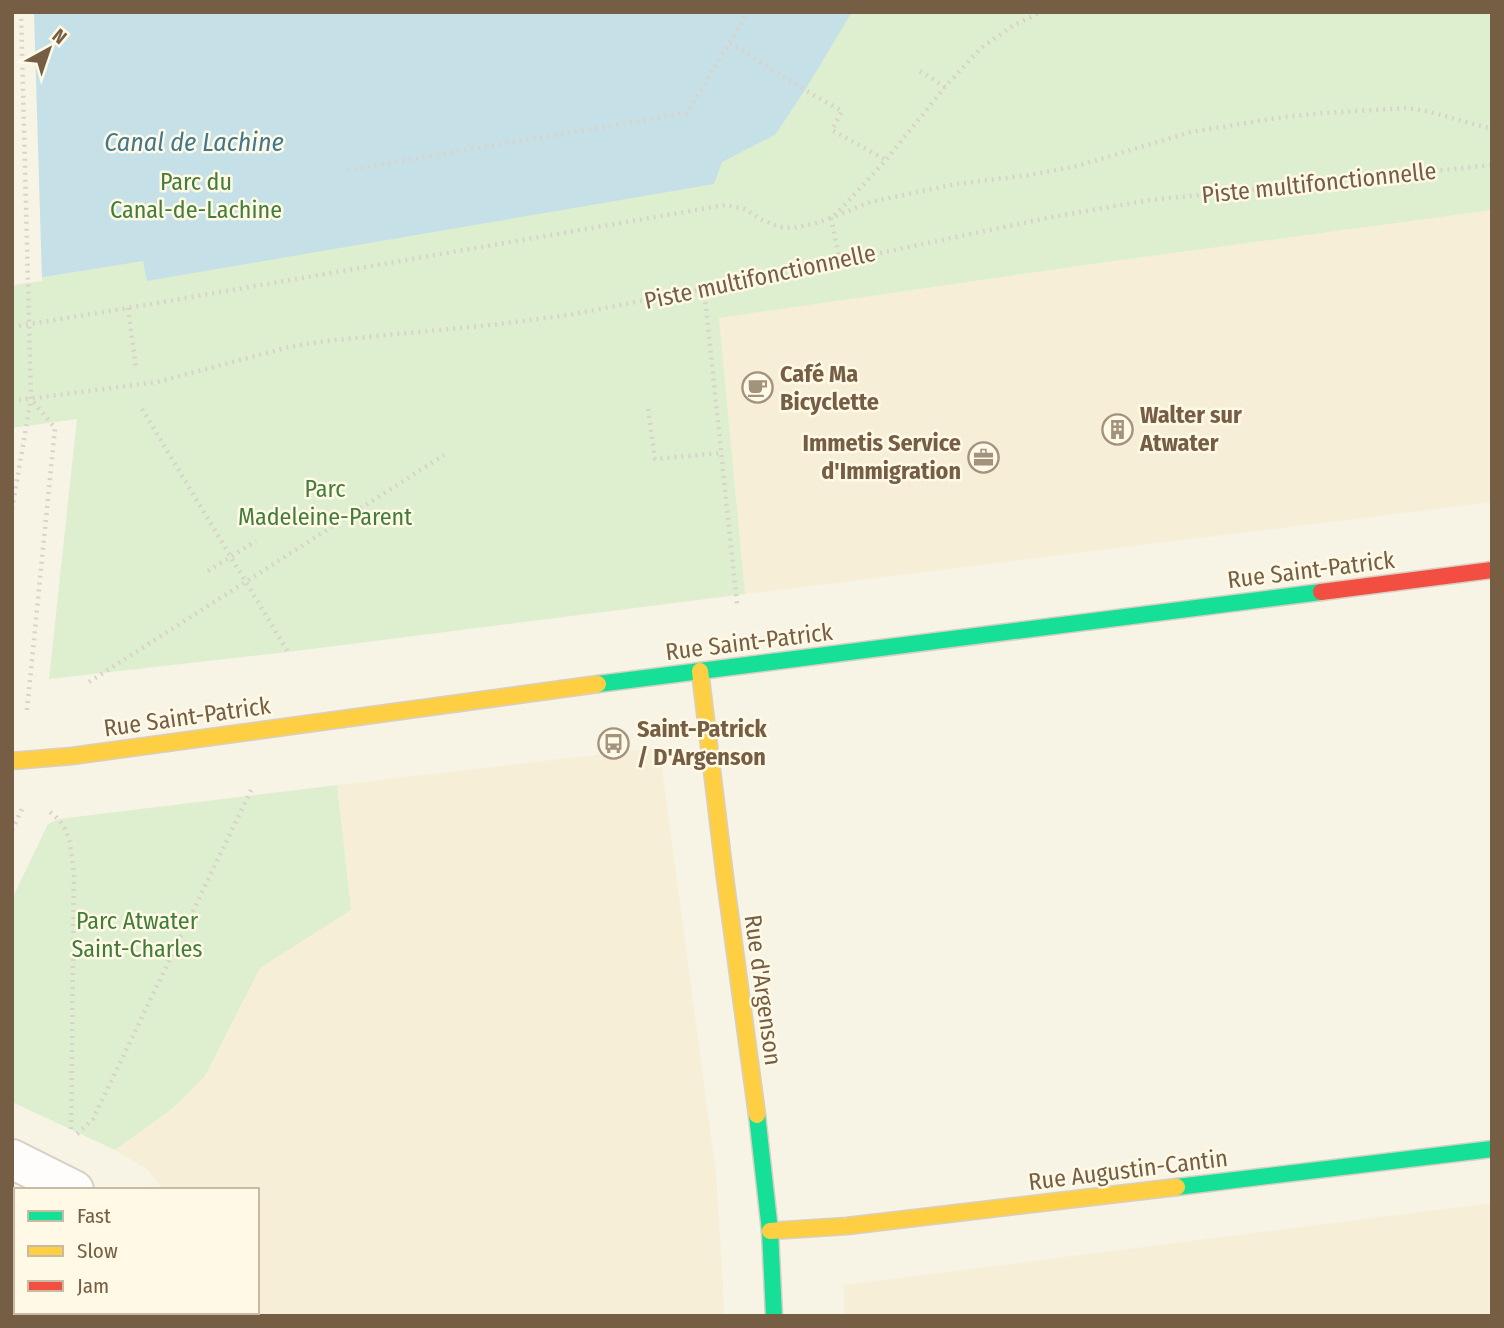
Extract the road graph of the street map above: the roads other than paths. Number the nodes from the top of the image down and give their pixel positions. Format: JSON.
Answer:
{"nodes":[{"id":1,"x":1492,"y":570,"type":"edge"},
{"id":2,"x":700,"y":671,"type":"junction"},
{"id":3,"x":12,"y":761,"type":"edge"},
{"id":4,"x":1492,"y":1149,"type":"edge"},
{"id":5,"x":12,"y":1159,"type":"edge"},
{"id":6,"x":70,"y":1188,"type":"edge"},
{"id":7,"x":770,"y":1231,"type":"junction"},
{"id":8,"x":774,"y":1316,"type":"edge"}],
"edges":[{"from":1,"to":2,"type":"main road","name":"Rue Saint-Patrick"},
{"from":2,"to":3,"type":"main road","name":"Rue Saint-Patrick"},
{"from":2,"to":7,"type":"main road","name":"Rue d'Argenson"},
{"from":4,"to":7,"type":"main road","name":"Rue Augustin-Cantin"},
{"from":5,"to":6,"type":"street"},
{"from":7,"to":8,"type":"main road","name":"Rue d'Argenson"}]}
